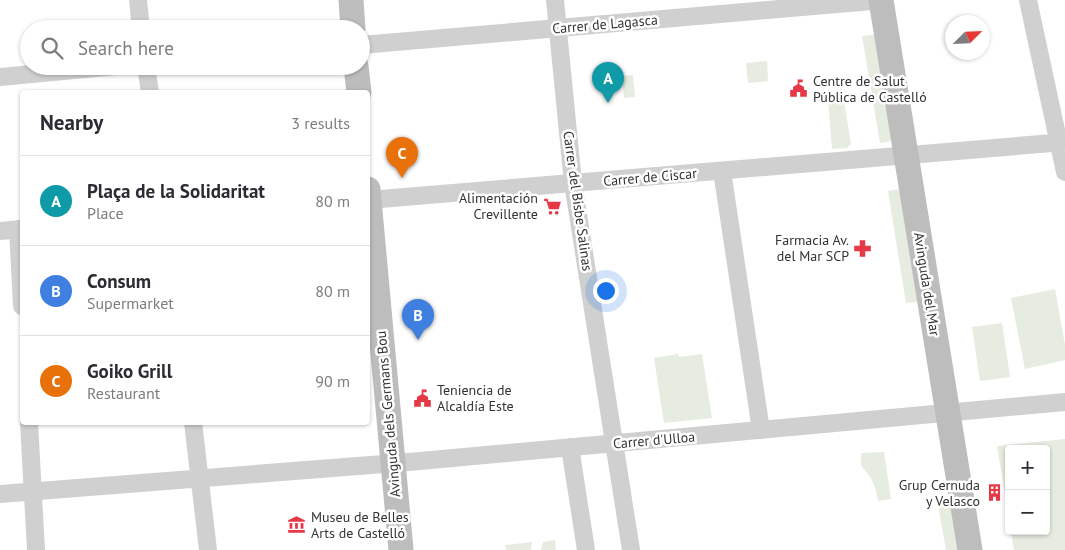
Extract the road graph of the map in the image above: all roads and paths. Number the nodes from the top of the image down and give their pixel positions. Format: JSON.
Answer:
{"nodes":[{"id":1,"x":138,"y":0,"type":"edge"},
{"id":2,"x":351,"y":0,"type":"edge"},
{"id":3,"x":556,"y":0,"type":"edge"},
{"id":4,"x":882,"y":0,"type":"edge"},
{"id":5,"x":1028,"y":0,"type":"edge"},
{"id":6,"x":848,"y":4,"type":"joint"},
{"id":7,"x":141,"y":20,"type":"edge"},
{"id":8,"x":352,"y":20,"type":"edge"},
{"id":9,"x":558,"y":28,"type":"junction"},
{"id":10,"x":370,"y":44,"type":"edge"},
{"id":11,"x":21,"y":75,"type":"edge"},
{"id":12,"x":147,"y":75,"type":"edge"},
{"id":13,"x":357,"y":75,"type":"edge"},
{"id":14,"x":0,"y":77,"type":"edge"},
{"id":15,"x":150,"y":90,"type":"edge"},
{"id":16,"x":359,"y":90,"type":"edge"},
{"id":17,"x":1062,"y":142,"type":"edge"},
{"id":18,"x":906,"y":154,"type":"junction"},
{"id":19,"x":722,"y":171,"type":"junction"},
{"id":20,"x":1065,"y":172,"type":"edge"},
{"id":21,"x":573,"y":183,"type":"junction"},
{"id":22,"x":370,"y":196,"type":"edge"},
{"id":23,"x":370,"y":217,"type":"edge"},
{"id":24,"x":20,"y":229,"type":"edge"},
{"id":25,"x":0,"y":231,"type":"edge"},
{"id":26,"x":1065,"y":402,"type":"edge"},
{"id":27,"x":948,"y":414,"type":"junction"},
{"id":28,"x":29,"y":425,"type":"edge"},
{"id":29,"x":193,"y":425,"type":"edge"},
{"id":30,"x":761,"y":430,"type":"junction"},
{"id":31,"x":614,"y":444,"type":"junction"},
{"id":32,"x":570,"y":447,"type":"junction"},
{"id":33,"x":393,"y":463,"type":"junction"},
{"id":34,"x":200,"y":478,"type":"junction"},
{"id":35,"x":33,"y":492,"type":"junction"},
{"id":36,"x":0,"y":494,"type":"edge"},
{"id":37,"x":36,"y":550,"type":"edge"},
{"id":38,"x":208,"y":550,"type":"edge"},
{"id":39,"x":401,"y":550,"type":"edge"},
{"id":40,"x":586,"y":550,"type":"edge"},
{"id":41,"x":631,"y":550,"type":"edge"},
{"id":42,"x":970,"y":550,"type":"edge"}],
"edges":[{"from":1,"to":7,"type":"street"},
{"from":2,"to":8,"type":"street"},
{"from":3,"to":9,"type":"street","name":"Carrer del Bisbe Salinas"},
{"from":4,"to":6,"type":"street","name":"Avinguda del Mar"},
{"from":4,"to":18,"type":"street","name":"Avinguda del Mar"},
{"from":5,"to":17,"type":"street"},
{"from":6,"to":9,"type":"street","name":"Carrer de Lagasca"},
{"from":9,"to":10,"type":"street","name":"Carrer de Lagasca"},
{"from":9,"to":21,"type":"street","name":"Carrer del Bisbe Salinas"},
{"from":11,"to":14,"type":"street"},
{"from":12,"to":15,"type":"street"},
{"from":13,"to":16,"type":"street"},
{"from":17,"to":18,"type":"street"},
{"from":17,"to":20,"type":"street"},
{"from":18,"to":19,"type":"street","name":"Carrer de Ciscar"},
{"from":18,"to":27,"type":"street","name":"Avinguda del Mar"},
{"from":19,"to":21,"type":"street","name":"Carrer de Ciscar"},
{"from":19,"to":30,"type":"street"},
{"from":21,"to":22,"type":"street","name":"Carrer de Ciscar"},
{"from":21,"to":31,"type":"street","name":"Carrer del Bisbe Salinas"},
{"from":23,"to":33,"type":"street","name":"Avinguda dels Germans Bou"},
{"from":24,"to":25,"type":"street"},
{"from":26,"to":27,"type":"street"},
{"from":27,"to":30,"type":"street","name":"Carrer d'Ulloa"},
{"from":27,"to":42,"type":"street","name":"Avinguda del Mar"},
{"from":28,"to":35,"type":"street"},
{"from":29,"to":34,"type":"street"},
{"from":30,"to":31,"type":"street","name":"Carrer d'Ulloa"},
{"from":31,"to":32,"type":"street","name":"Carrer d'Ulloa"},
{"from":31,"to":41,"type":"street","name":"Carrer del Bisbe Salinas"},
{"from":32,"to":33,"type":"street","name":"Carrer d'Ulloa"},
{"from":32,"to":40,"type":"street"},
{"from":33,"to":34,"type":"street","name":"Carrer d'Ulloa"},
{"from":33,"to":39,"type":"street","name":"Avinguda dels Germans Bou"},
{"from":34,"to":35,"type":"street","name":"Carrer d'Ulloa"},
{"from":34,"to":38,"type":"street"},
{"from":35,"to":36,"type":"street","name":"Carrer d'Ulloa"},
{"from":35,"to":37,"type":"street"}]}
